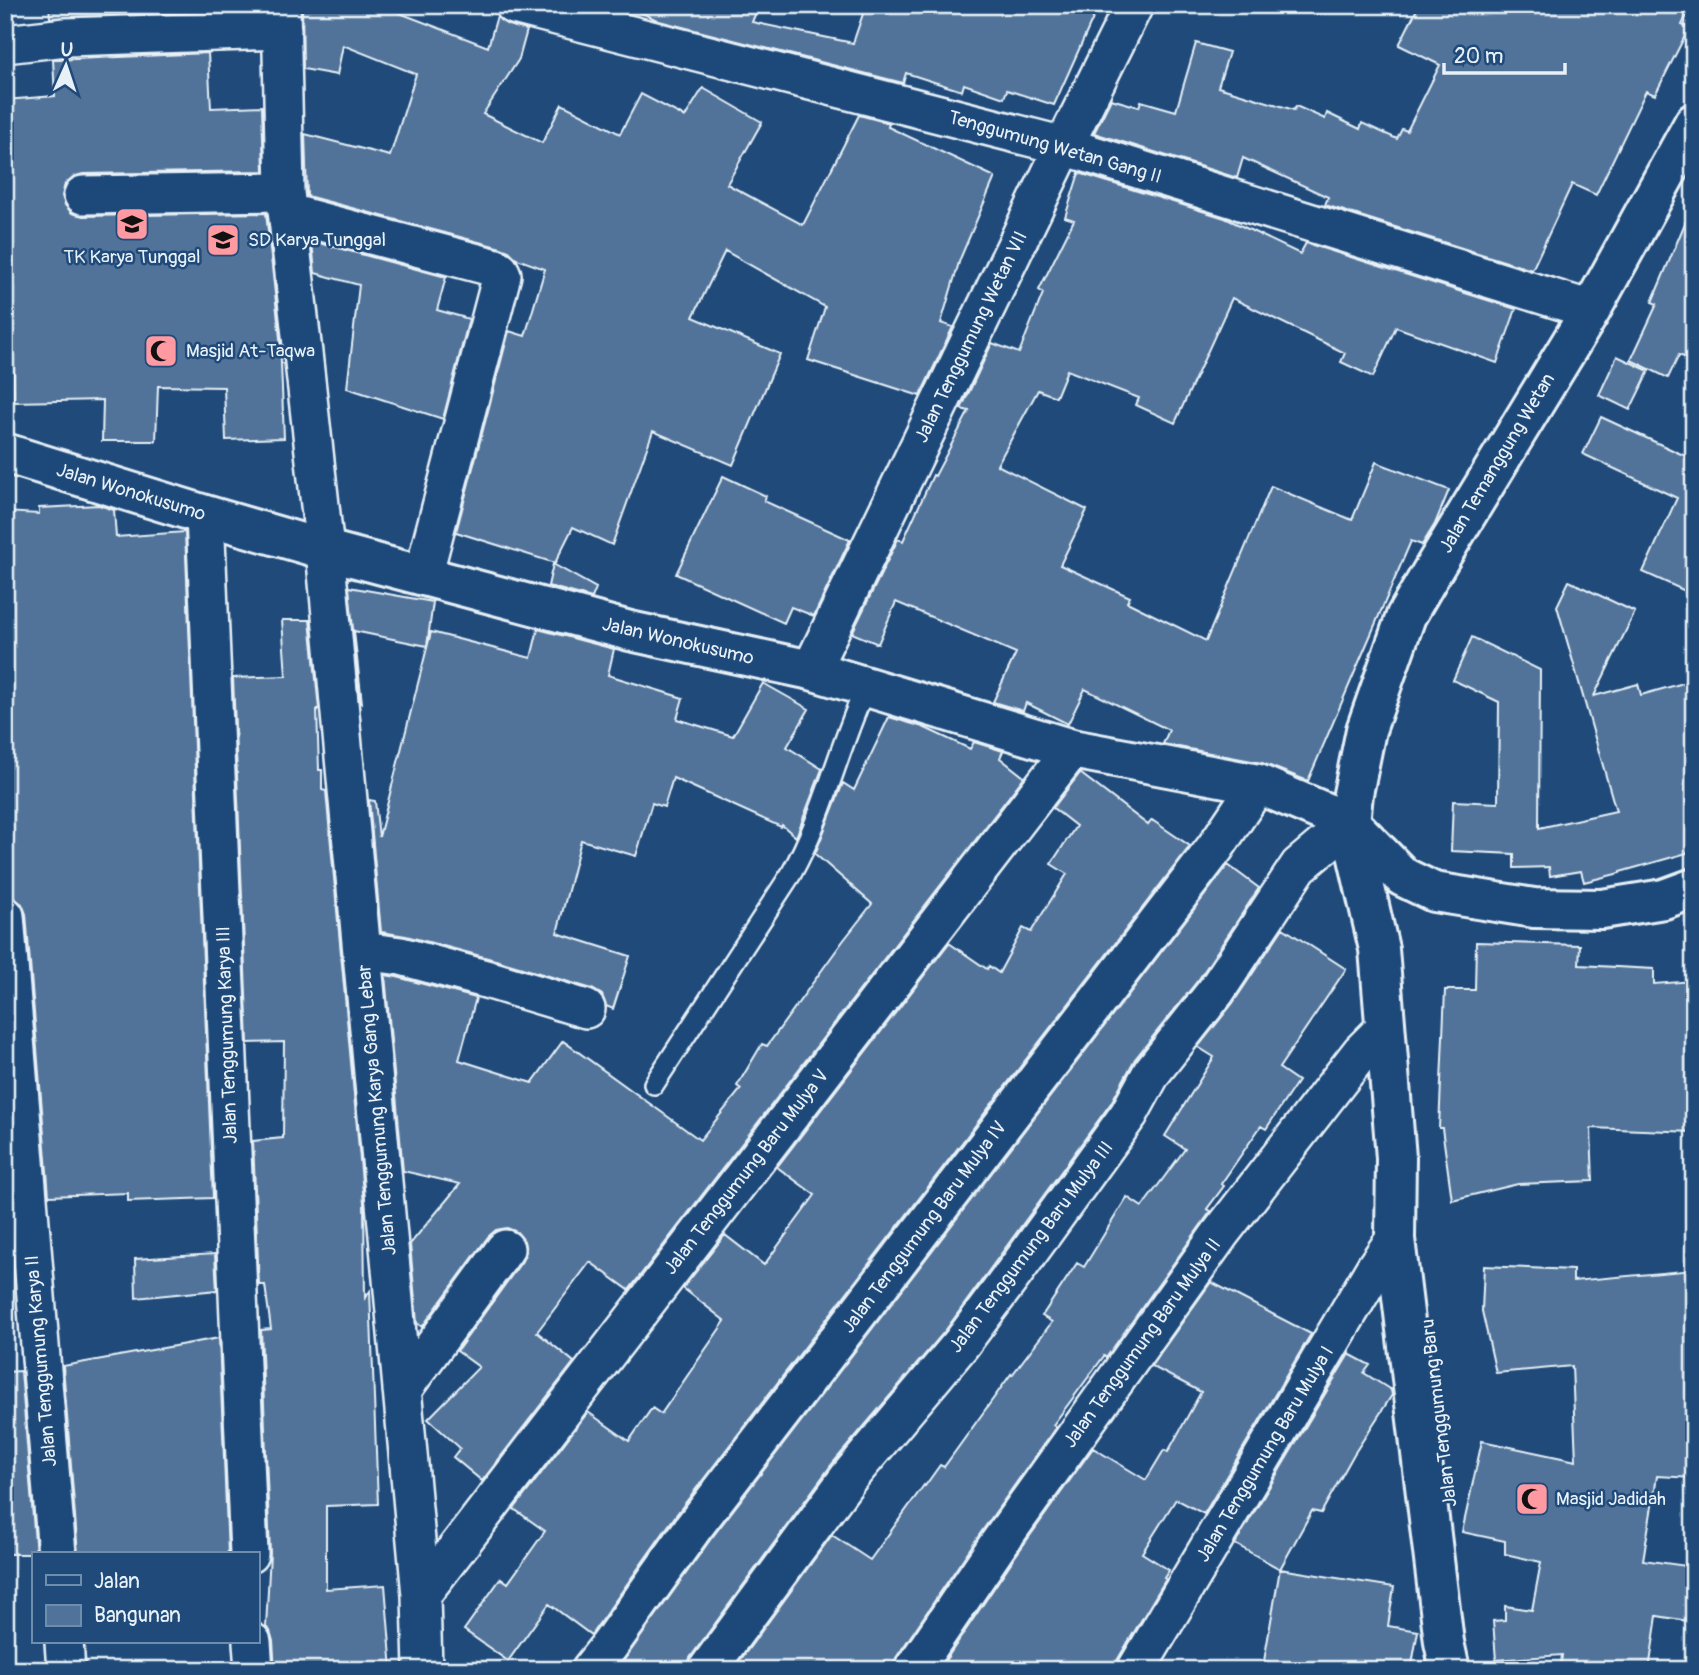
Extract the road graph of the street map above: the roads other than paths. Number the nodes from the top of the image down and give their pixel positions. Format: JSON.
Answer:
{"nodes":[{"id":1,"x":514,"y":5,"type":"edge"},
{"id":2,"x":1134,"y":5,"type":"edge"},
{"id":3,"x":281,"y":17,"type":"edge"},
{"id":4,"x":5,"y":44,"type":"edge"},
{"id":5,"x":1694,"y":123,"type":"edge"},
{"id":6,"x":1063,"y":146,"type":"junction"},
{"id":7,"x":83,"y":195,"type":"dead end"},
{"id":8,"x":286,"y":202,"type":"junction"},
{"id":9,"x":1591,"y":310,"type":"junction"},
{"id":10,"x":5,"y":453,"type":"edge"},
{"id":11,"x":205,"y":515,"type":"junction"},
{"id":12,"x":309,"y":545,"type":"junction"},
{"id":13,"x":423,"y":576,"type":"junction"},
{"id":14,"x":811,"y":670,"type":"junction"},
{"id":15,"x":866,"y":687,"type":"junction"},
{"id":16,"x":1072,"y":749,"type":"junction"},
{"id":17,"x":1258,"y":784,"type":"junction"},
{"id":18,"x":1350,"y":823,"type":"junction"},
{"id":19,"x":1694,"y":888,"type":"edge"},
{"id":20,"x":5,"y":916,"type":"edge"},
{"id":21,"x":362,"y":951,"type":"junction"},
{"id":22,"x":586,"y":1009,"type":"dead end"},
{"id":23,"x":1385,"y":1028,"type":"junction"},
{"id":24,"x":654,"y":1084,"type":"dead end"},
{"id":25,"x":1396,"y":1158,"type":"junction"},
{"id":26,"x":1395,"y":1239,"type":"junction"},
{"id":27,"x":505,"y":1249,"type":"dead end"},
{"id":28,"x":402,"y":1390,"type":"junction"},
{"id":29,"x":57,"y":1552,"type":"edge"},
{"id":30,"x":249,"y":1552,"type":"edge"},
{"id":31,"x":421,"y":1595,"type":"junction"},
{"id":32,"x":64,"y":1644,"type":"edge"},
{"id":33,"x":252,"y":1644,"type":"edge"},
{"id":34,"x":66,"y":1670,"type":"edge"},
{"id":35,"x":254,"y":1670,"type":"edge"},
{"id":36,"x":423,"y":1670,"type":"edge"},
{"id":37,"x":590,"y":1670,"type":"edge"},
{"id":38,"x":707,"y":1670,"type":"edge"},
{"id":39,"x":913,"y":1670,"type":"edge"},
{"id":40,"x":1136,"y":1670,"type":"edge"},
{"id":41,"x":1450,"y":1670,"type":"edge"},
{"id":42,"x":1473,"y":1670,"type":"edge"}],
"edges":[{"from":1,"to":6,"type":"street","name":"Tenggumung Wetan Gang II"},
{"from":2,"to":6,"type":"street","name":"Jalan Tenggumung Wetan VII"},
{"from":3,"to":4,"type":"street"},
{"from":3,"to":8,"type":"street","name":"Jalan Tenggumung Karya Gang Lebar"},
{"from":5,"to":9,"type":"street","name":"Jalan Temanggung Wetan"},
{"from":6,"to":9,"type":"street","name":"Tenggumung Wetan Gang II"},
{"from":6,"to":14,"type":"street","name":"Jalan Tenggumung Wetan VII"},
{"from":7,"to":8,"type":"street"},
{"from":8,"to":12,"type":"street","name":"Jalan Tenggumung Karya Gang Lebar"},
{"from":8,"to":13,"type":"street"},
{"from":9,"to":18,"type":"street","name":"Jalan Temanggung Wetan"},
{"from":10,"to":11,"type":"street","name":"Jalan Wonokusumo"},
{"from":11,"to":12,"type":"street","name":"Jalan Wonokusumo"},
{"from":11,"to":30,"type":"street","name":"Jalan Tenggumung Karya III"},
{"from":12,"to":13,"type":"street","name":"Jalan Wonokusumo"},
{"from":12,"to":21,"type":"street","name":"Jalan Tenggumung Karya Gang Lebar"},
{"from":13,"to":14,"type":"street","name":"Jalan Wonokusumo"},
{"from":14,"to":15,"type":"street","name":"Jalan Wonokusumo"},
{"from":15,"to":16,"type":"street","name":"Jalan Wonokusumo"},
{"from":15,"to":24,"type":"lane"},
{"from":16,"to":17,"type":"street","name":"Jalan Wonokusumo"},
{"from":16,"to":31,"type":"street","name":"Jalan Tenggumung Baru Mulya V"},
{"from":17,"to":18,"type":"street","name":"Jalan Wonokusumo"},
{"from":17,"to":37,"type":"street","name":"Jalan Tenggumung Baru Mulya IV"},
{"from":18,"to":19,"type":"street"},
{"from":18,"to":23,"type":"street","name":"Jalan Tenggumung Baru"},
{"from":18,"to":38,"type":"street","name":"Jalan Tenggumung Baru Mulya III"},
{"from":20,"to":29,"type":"street","name":"Jalan Tenggumung Karya II"},
{"from":21,"to":22,"type":"street"},
{"from":21,"to":28,"type":"street","name":"Jalan Tenggumung Karya Gang Lebar"},
{"from":23,"to":25,"type":"street","name":"Jalan Tenggumung Baru"},
{"from":23,"to":39,"type":"street","name":"Jalan Tenggumung Baru Mulya II"},
{"from":25,"to":26,"type":"street","name":"Jalan Tenggumung Baru"},
{"from":25,"to":42,"type":"street","name":"Jalan Tenggumung Baru"},
{"from":26,"to":40,"type":"street","name":"Jalan Tenggumung Baru Mulya I"},
{"from":26,"to":41,"type":"street","name":"Jalan Tenggumung Baru"},
{"from":27,"to":28,"type":"street"},
{"from":28,"to":31,"type":"street","name":"Jalan Tenggumung Karya Gang Lebar"},
{"from":31,"to":36,"type":"street","name":"Jalan Tenggumung Karya Gang Lebar"},
{"from":32,"to":34,"type":"street"},
{"from":33,"to":35,"type":"street"}]}
